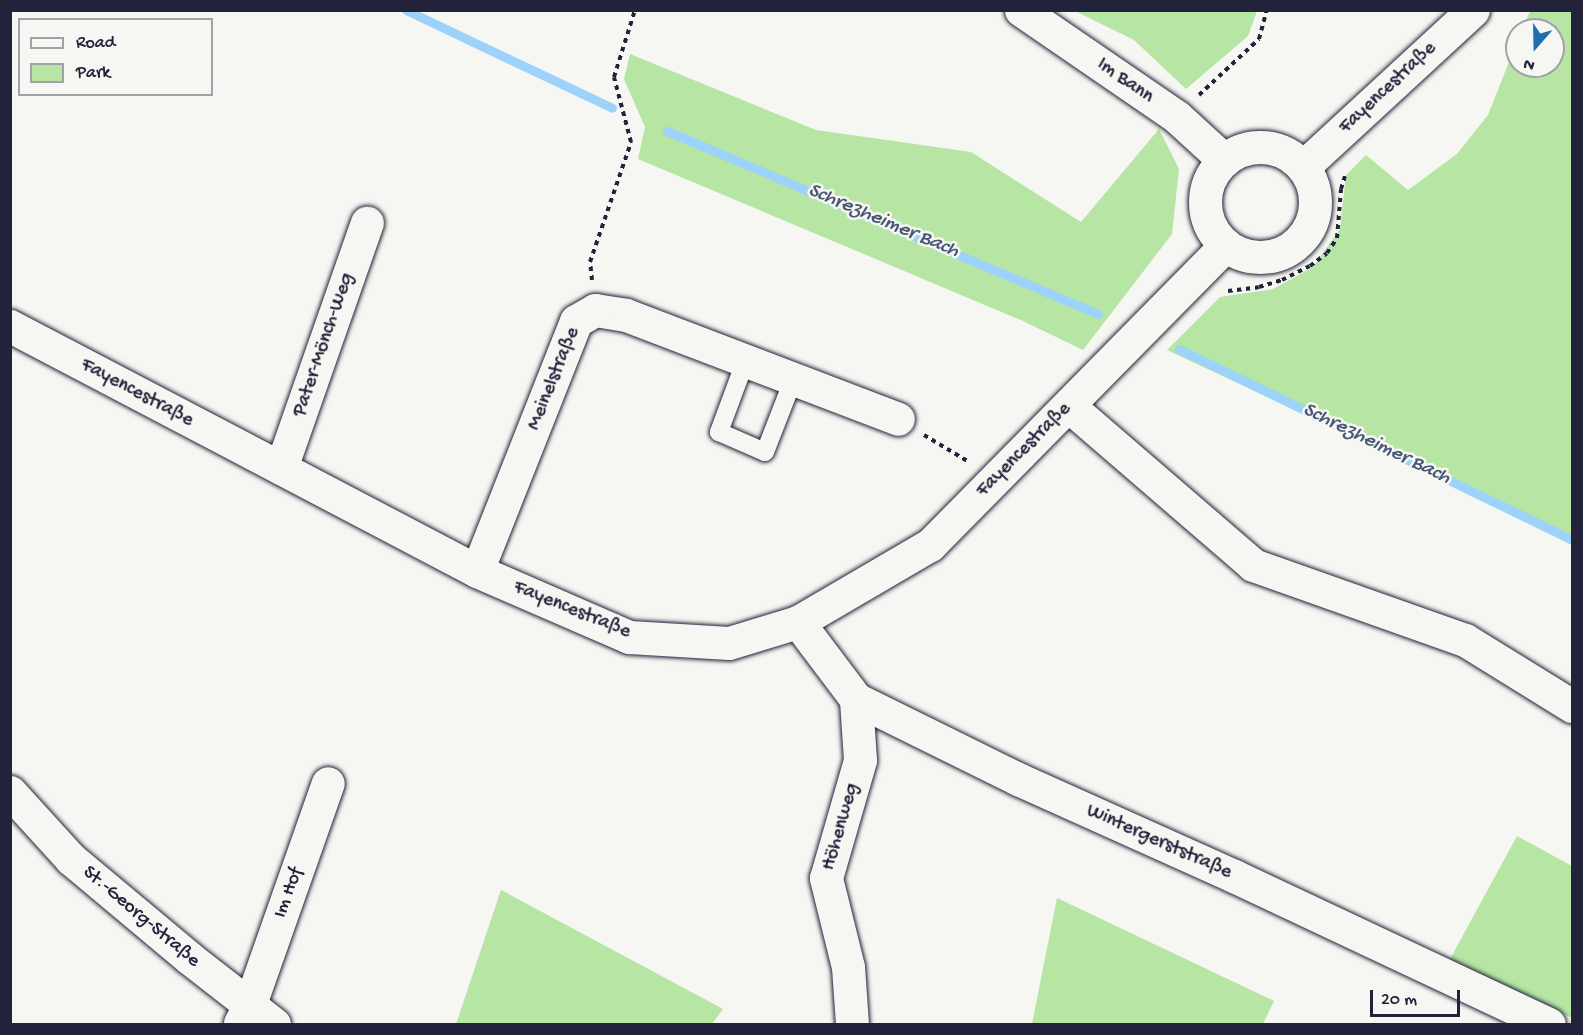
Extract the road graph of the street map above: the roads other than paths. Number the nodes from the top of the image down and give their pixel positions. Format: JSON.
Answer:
{"nodes":[{"id":1,"x":1021,"y":10,"type":"edge"},
{"id":2,"x":1473,"y":10,"type":"edge"},
{"id":3,"x":1224,"y":160,"type":"junction"},
{"id":4,"x":1303,"y":167,"type":"junction"},
{"id":5,"x":367,"y":223,"type":"dead end"},
{"id":6,"x":1226,"y":245,"type":"junction"},
{"id":7,"x":10,"y":326,"type":"edge"},
{"id":8,"x":745,"y":362,"type":"junction"},
{"id":9,"x":793,"y":380,"type":"junction"},
{"id":10,"x":1069,"y":406,"type":"junction"},
{"id":11,"x":898,"y":419,"type":"road end"},
{"id":12,"x":280,"y":468,"type":"junction"},
{"id":13,"x":477,"y":571,"type":"junction"},
{"id":14,"x":798,"y":622,"type":"junction"},
{"id":15,"x":856,"y":699,"type":"junction"},
{"id":16,"x":1572,"y":706,"type":"edge"},
{"id":17,"x":328,"y":783,"type":"dead end"},
{"id":18,"x":13,"y":804,"type":"edge"},
{"id":19,"x":254,"y":1018,"type":"edge"},
{"id":20,"x":852,"y":1024,"type":"edge"},
{"id":21,"x":1549,"y":1024,"type":"edge"}],
"edges":[{"from":1,"to":3,"type":"street","name":"Im Bann"},
{"from":2,"to":4,"type":"street","name":"Fayencestraße"},
{"from":3,"to":4,"type":"street"},
{"from":3,"to":6,"type":"street"},
{"from":4,"to":6,"type":"street"},
{"from":5,"to":12,"type":"street","name":"Pater-Mönch-Weg"},
{"from":6,"to":10,"type":"street","name":"Fayencestraße"},
{"from":7,"to":12,"type":"street","name":"Fayencestraße"},
{"from":8,"to":9,"type":"street","name":"Meinelstraße"},
{"from":8,"to":9,"type":"lane"},
{"from":8,"to":13,"type":"street","name":"Meinelstraße"},
{"from":9,"to":11,"type":"street","name":"Meinelstraße"},
{"from":10,"to":14,"type":"street","name":"Fayencestraße"},
{"from":10,"to":16,"type":"street"},
{"from":12,"to":13,"type":"street","name":"Fayencestraße"},
{"from":13,"to":14,"type":"street","name":"Fayencestraße"},
{"from":14,"to":15,"type":"street","name":"Wintergerststraße"},
{"from":15,"to":20,"type":"street","name":"Höhenweg"},
{"from":15,"to":21,"type":"street","name":"Wintergerststraße"},
{"from":17,"to":19,"type":"street","name":"Im Hof"},
{"from":18,"to":19,"type":"street","name":"St.-Georg-Straße"}]}
